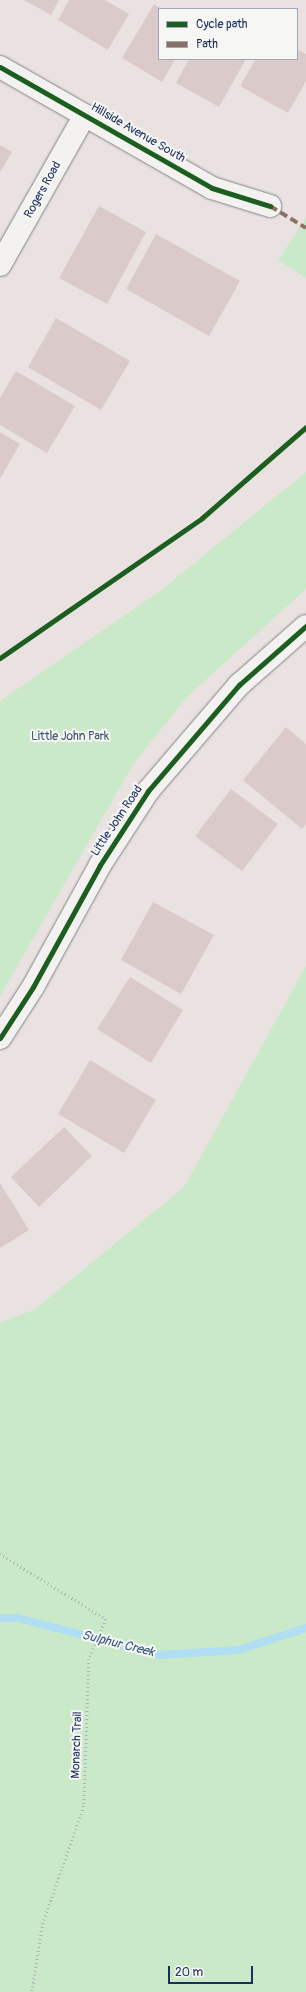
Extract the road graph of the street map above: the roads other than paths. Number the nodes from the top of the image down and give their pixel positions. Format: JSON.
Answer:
{"nodes":[{"id":1,"x":0,"y":67,"type":"edge"},
{"id":2,"x":85,"y":115,"type":"junction"},
{"id":3,"x":270,"y":206,"type":"dead end"},
{"id":4,"x":0,"y":265,"type":"edge"},
{"id":5,"x":306,"y":626,"type":"edge"},
{"id":6,"x":0,"y":1038,"type":"edge"}],
"edges":[{"from":1,"to":2,"type":"street","name":"Hillside Avenue South"},
{"from":2,"to":3,"type":"street","name":"Hillside Avenue South"},
{"from":2,"to":4,"type":"street","name":"Rogers Road"},
{"from":5,"to":6,"type":"street","name":"Little John Road"}]}
